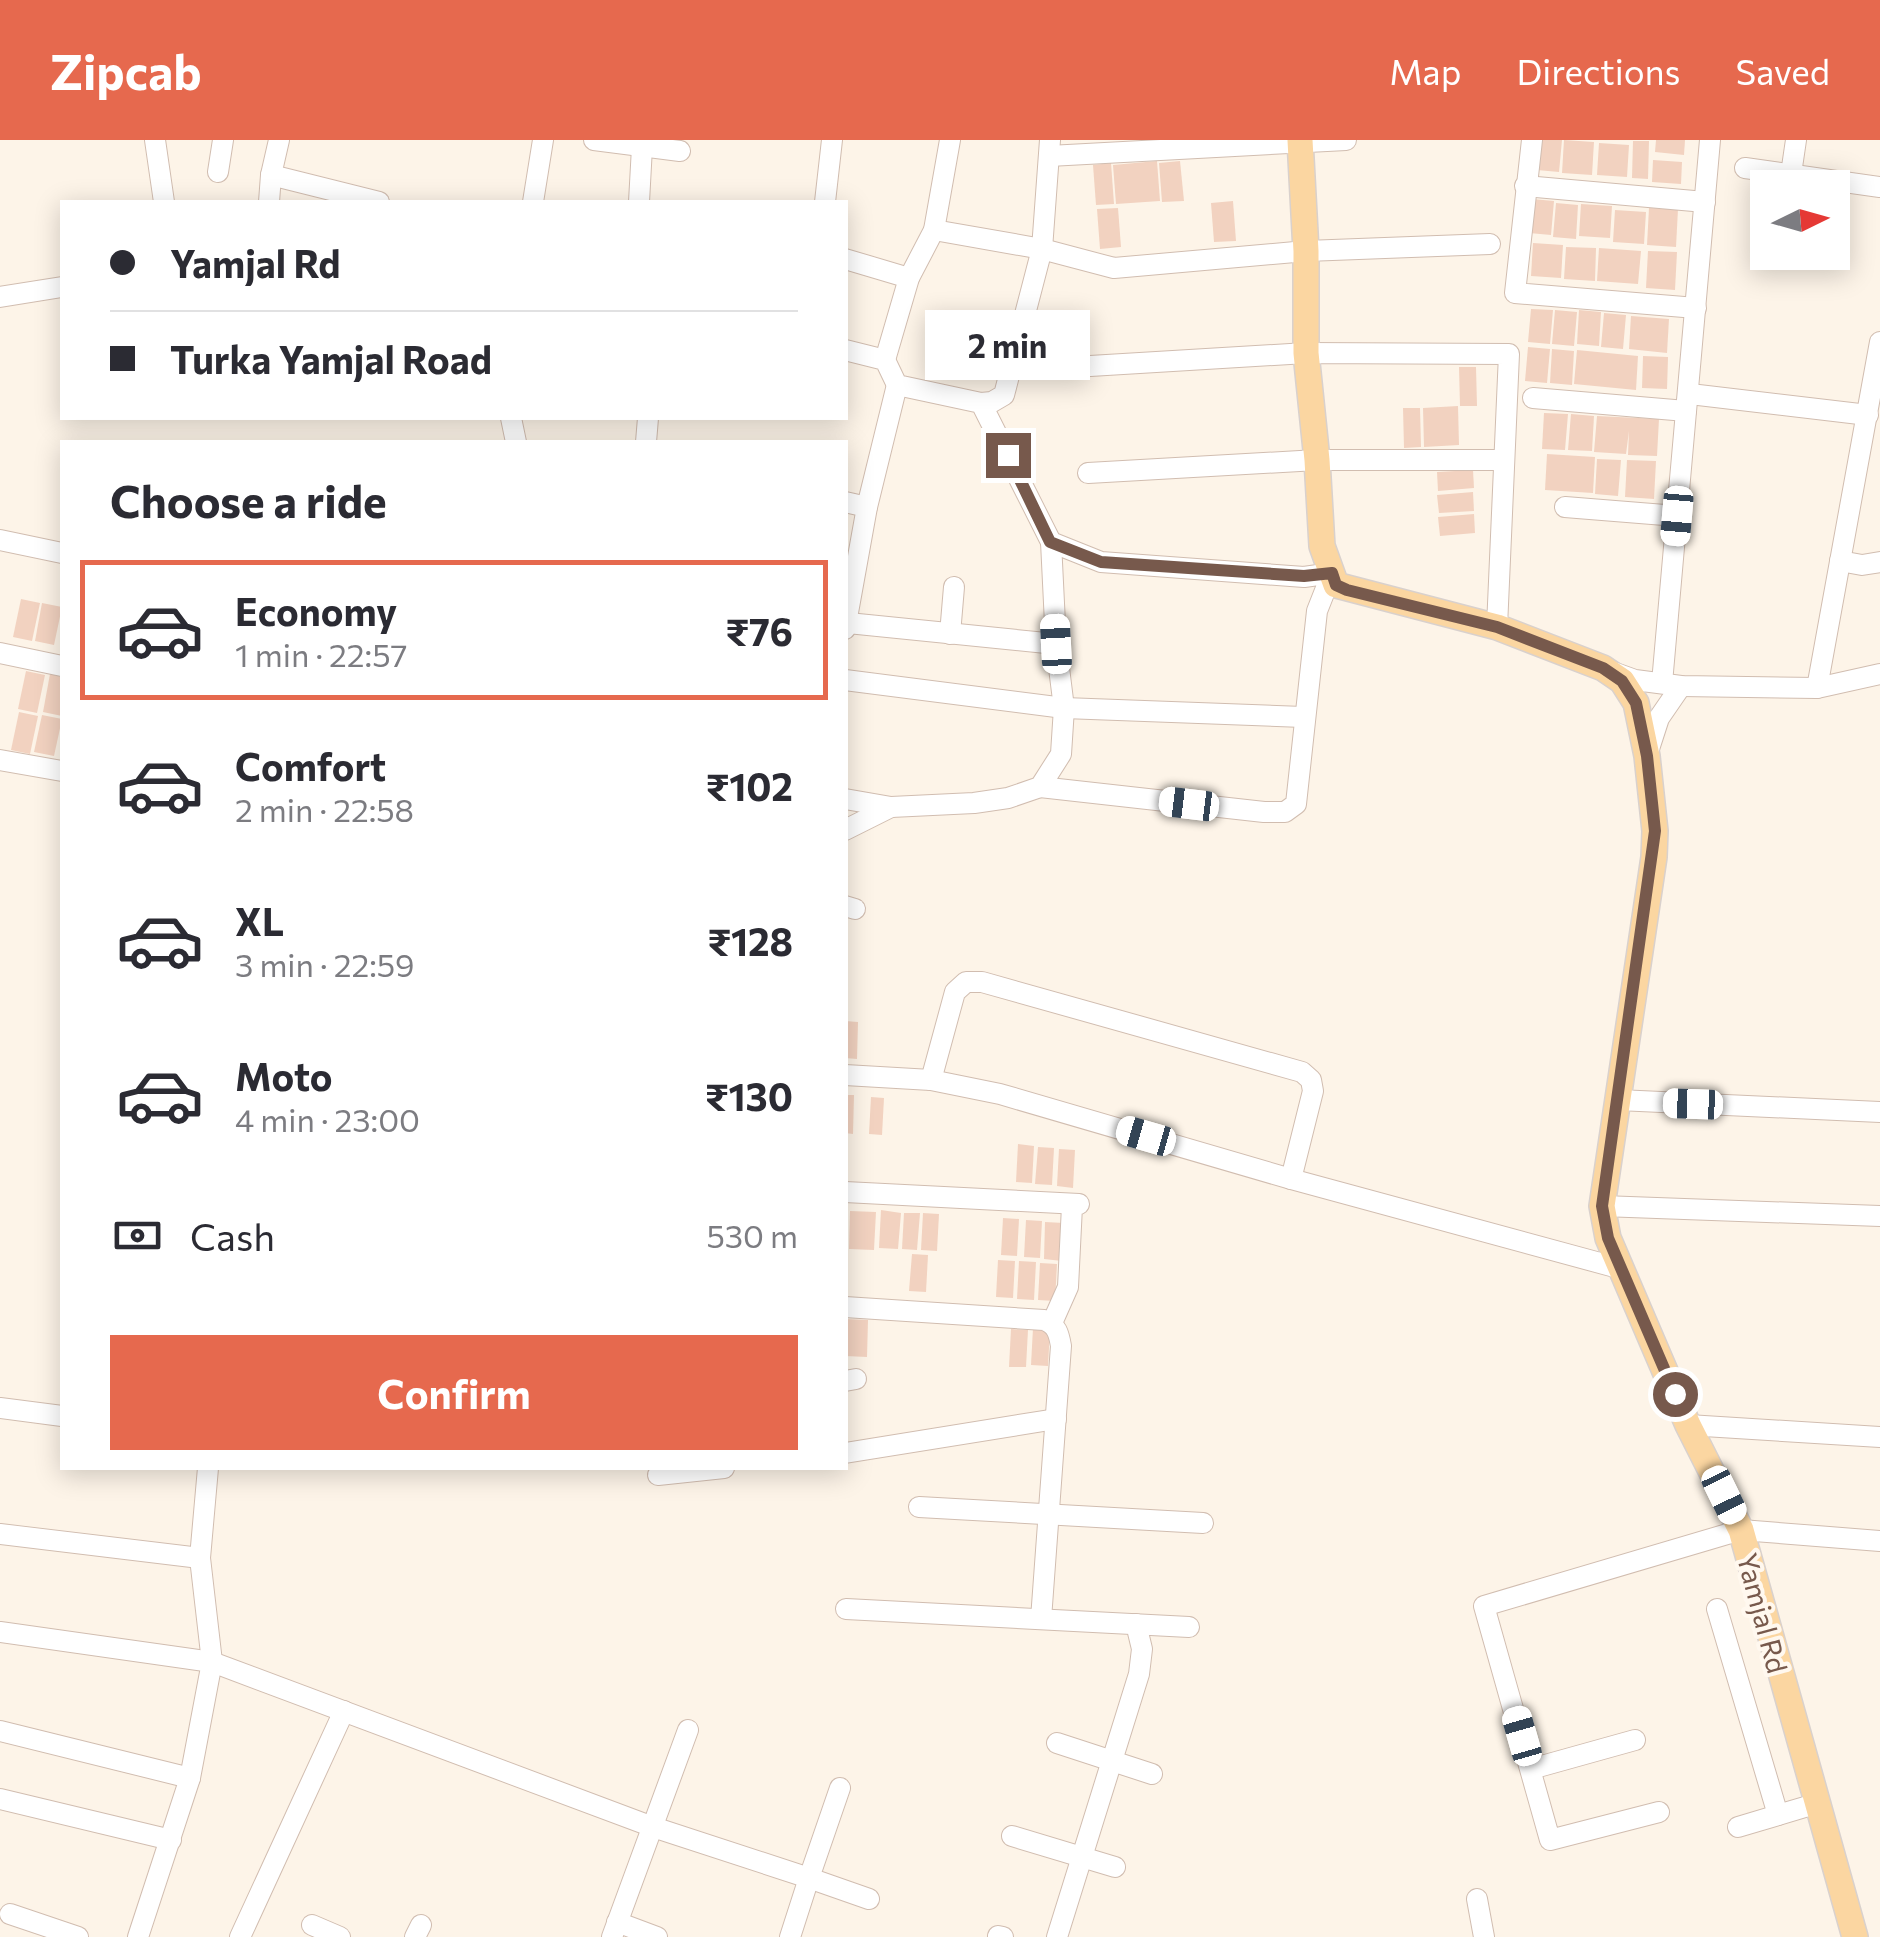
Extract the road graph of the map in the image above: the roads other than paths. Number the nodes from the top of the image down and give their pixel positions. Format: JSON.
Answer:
{"nodes":[{"id":1,"x":155,"y":140,"type":"edge"},
{"id":2,"x":223,"y":140,"type":"edge"},
{"id":3,"x":279,"y":140,"type":"edge"},
{"id":4,"x":543,"y":140,"type":"edge"},
{"id":5,"x":594,"y":140,"type":"edge"},
{"id":6,"x":832,"y":140,"type":"edge"},
{"id":7,"x":950,"y":140,"type":"edge"},
{"id":8,"x":1346,"y":140,"type":"edge"},
{"id":9,"x":1532,"y":140,"type":"edge"},
{"id":10,"x":1710,"y":140,"type":"edge"},
{"id":11,"x":1796,"y":140,"type":"edge"},
{"id":12,"x":1300,"y":141,"type":"edge"},
{"id":13,"x":642,"y":147,"type":"junction"},
{"id":14,"x":1049,"y":148,"type":"edge"},
{"id":15,"x":680,"y":151,"type":"dead end"},
{"id":16,"x":1745,"y":168,"type":"dead end"},
{"id":17,"x":1760,"y":170,"type":"edge"},
{"id":18,"x":1792,"y":170,"type":"edge"},
{"id":19,"x":218,"y":172,"type":"dead end"},
{"id":20,"x":271,"y":175,"type":"junction"},
{"id":21,"x":1850,"y":183,"type":"edge"},
{"id":22,"x":1525,"y":186,"type":"junction"},
{"id":23,"x":1880,"y":188,"type":"edge"},
{"id":24,"x":164,"y":200,"type":"edge"},
{"id":25,"x":269,"y":200,"type":"edge"},
{"id":26,"x":370,"y":200,"type":"edge"},
{"id":27,"x":534,"y":200,"type":"edge"},
{"id":28,"x":640,"y":200,"type":"edge"},
{"id":29,"x":826,"y":200,"type":"edge"},
{"id":30,"x":1705,"y":202,"type":"junction"},
{"id":31,"x":934,"y":230,"type":"junction"},
{"id":32,"x":1490,"y":244,"type":"dead end"},
{"id":33,"x":1042,"y":249,"type":"junction"},
{"id":34,"x":1306,"y":252,"type":"junction"},
{"id":35,"x":848,"y":260,"type":"edge"},
{"id":36,"x":908,"y":278,"type":"junction"},
{"id":37,"x":60,"y":287,"type":"edge"},
{"id":38,"x":0,"y":297,"type":"edge"},
{"id":39,"x":1696,"y":308,"type":"junction"},
{"id":40,"x":1880,"y":342,"type":"edge"},
{"id":41,"x":848,"y":351,"type":"edge"},
{"id":42,"x":1306,"y":353,"type":"junction"},
{"id":43,"x":885,"y":360,"type":"junction"},
{"id":44,"x":1090,"y":366,"type":"dead end"},
{"id":45,"x":897,"y":385,"type":"junction"},
{"id":46,"x":1534,"y":398,"type":"dead end"},
{"id":47,"x":1688,"y":402,"type":"junction"},
{"id":48,"x":981,"y":403,"type":"junction"},
{"id":49,"x":1868,"y":415,"type":"junction"},
{"id":50,"x":1317,"y":460,"type":"junction"},
{"id":51,"x":1503,"y":460,"type":"junction"},
{"id":52,"x":1088,"y":473,"type":"dead end"},
{"id":53,"x":848,"y":503,"type":"edge"},
{"id":54,"x":867,"y":507,"type":"junction"},
{"id":55,"x":1565,"y":507,"type":"dead end"},
{"id":56,"x":1677,"y":516,"type":"junction"},
{"id":57,"x":0,"y":540,"type":"edge"},
{"id":58,"x":1050,"y":542,"type":"junction"},
{"id":59,"x":60,"y":553,"type":"edge"},
{"id":60,"x":1840,"y":561,"type":"junction"},
{"id":61,"x":1880,"y":562,"type":"edge"},
{"id":62,"x":1332,"y":573,"type":"junction"},
{"id":63,"x":850,"y":574,"type":"edge"},
{"id":64,"x":954,"y":587,"type":"dead end"},
{"id":65,"x":848,"y":600,"type":"edge"},
{"id":66,"x":848,"y":627,"type":"edge"},
{"id":67,"x":1497,"y":627,"type":"junction"},
{"id":68,"x":950,"y":634,"type":"junction"},
{"id":69,"x":1056,"y":644,"type":"junction"},
{"id":70,"x":0,"y":654,"type":"edge"},
{"id":71,"x":60,"y":666,"type":"edge"},
{"id":72,"x":1603,"y":668,"type":"junction"},
{"id":73,"x":1880,"y":674,"type":"edge"},
{"id":74,"x":848,"y":680,"type":"edge"},
{"id":75,"x":1671,"y":684,"type":"junction"},
{"id":76,"x":1817,"y":688,"type":"junction"},
{"id":77,"x":1064,"y":708,"type":"junction"},
{"id":78,"x":1303,"y":717,"type":"junction"},
{"id":79,"x":1647,"y":756,"type":"junction"},
{"id":80,"x":0,"y":760,"type":"edge"},
{"id":81,"x":60,"y":770,"type":"edge"},
{"id":82,"x":1040,"y":787,"type":"junction"},
{"id":83,"x":848,"y":800,"type":"edge"},
{"id":84,"x":890,"y":807,"type":"junction"},
{"id":85,"x":848,"y":828,"type":"edge"},
{"id":86,"x":848,"y":1075,"type":"edge"},
{"id":87,"x":931,"y":1080,"type":"junction"},
{"id":88,"x":1618,"y":1100,"type":"junction"},
{"id":89,"x":1880,"y":1112,"type":"edge"},
{"id":90,"x":1291,"y":1179,"type":"junction"},
{"id":91,"x":848,"y":1192,"type":"edge"},
{"id":92,"x":1602,"y":1206,"type":"junction"},
{"id":93,"x":1880,"y":1216,"type":"edge"},
{"id":94,"x":1622,"y":1269,"type":"junction"},
{"id":95,"x":848,"y":1306,"type":"edge"},
{"id":96,"x":1052,"y":1323,"type":"junction"},
{"id":97,"x":0,"y":1408,"type":"edge"},
{"id":98,"x":60,"y":1416,"type":"edge"},
{"id":99,"x":1056,"y":1419,"type":"junction"},
{"id":100,"x":1688,"y":1425,"type":"junction"},
{"id":101,"x":1880,"y":1437,"type":"edge"},
{"id":102,"x":848,"y":1453,"type":"edge"},
{"id":103,"x":208,"y":1470,"type":"edge"},
{"id":104,"x":705,"y":1470,"type":"edge"},
{"id":105,"x":658,"y":1475,"type":"dead end"},
{"id":106,"x":919,"y":1506,"type":"dead end"},
{"id":107,"x":1049,"y":1516,"type":"junction"},
{"id":108,"x":1204,"y":1523,"type":"dead end"},
{"id":109,"x":1741,"y":1530,"type":"junction"},
{"id":110,"x":0,"y":1534,"type":"edge"},
{"id":111,"x":1880,"y":1541,"type":"edge"},
{"id":112,"x":200,"y":1558,"type":"junction"},
{"id":113,"x":1717,"y":1608,"type":"dead end"},
{"id":114,"x":846,"y":1610,"type":"dead end"},
{"id":115,"x":1041,"y":1620,"type":"junction"},
{"id":116,"x":1136,"y":1624,"type":"junction"},
{"id":117,"x":1189,"y":1627,"type":"dead end"},
{"id":118,"x":0,"y":1632,"type":"edge"},
{"id":119,"x":212,"y":1662,"type":"junction"},
{"id":120,"x":344,"y":1712,"type":"junction"},
{"id":121,"x":688,"y":1730,"type":"dead end"},
{"id":122,"x":0,"y":1731,"type":"edge"},
{"id":123,"x":1635,"y":1740,"type":"dead end"},
{"id":124,"x":1057,"y":1744,"type":"dead end"},
{"id":125,"x":1112,"y":1761,"type":"junction"},
{"id":126,"x":1531,"y":1769,"type":"junction"},
{"id":127,"x":1152,"y":1774,"type":"dead end"},
{"id":128,"x":190,"y":1778,"type":"junction"},
{"id":129,"x":840,"y":1788,"type":"dead end"},
{"id":130,"x":0,"y":1799,"type":"edge"},
{"id":131,"x":1815,"y":1804,"type":"junction"},
{"id":132,"x":1659,"y":1812,"type":"dead end"},
{"id":133,"x":1778,"y":1815,"type":"junction"},
{"id":134,"x":652,"y":1827,"type":"junction"},
{"id":135,"x":1738,"y":1828,"type":"dead end"},
{"id":136,"x":1012,"y":1836,"type":"dead end"},
{"id":137,"x":171,"y":1840,"type":"junction"},
{"id":138,"x":1082,"y":1858,"type":"junction"},
{"id":139,"x":1115,"y":1867,"type":"dead end"},
{"id":140,"x":808,"y":1878,"type":"junction"},
{"id":141,"x":1477,"y":1898,"type":"dead end"},
{"id":142,"x":869,"y":1899,"type":"dead end"},
{"id":143,"x":10,"y":1914,"type":"dead end"},
{"id":144,"x":312,"y":1925,"type":"dead end"},
{"id":145,"x":614,"y":1929,"type":"edge"},
{"id":146,"x":32,"y":1930,"type":"edge"},
{"id":147,"x":78,"y":1937,"type":"edge"},
{"id":148,"x":138,"y":1937,"type":"edge"},
{"id":149,"x":240,"y":1937,"type":"edge"},
{"id":150,"x":340,"y":1937,"type":"edge"},
{"id":151,"x":657,"y":1937,"type":"edge"},
{"id":152,"x":790,"y":1937,"type":"edge"},
{"id":153,"x":1057,"y":1937,"type":"edge"},
{"id":154,"x":1484,"y":1937,"type":"edge"},
{"id":155,"x":1855,"y":1937,"type":"edge"}],
"edges":[{"from":1,"to":24,"type":"street"},
{"from":2,"to":19,"type":"street"},
{"from":3,"to":20,"type":"street"},
{"from":4,"to":27,"type":"street"},
{"from":5,"to":13,"type":"street"},
{"from":6,"to":29,"type":"street"},
{"from":7,"to":31,"type":"street"},
{"from":8,"to":12,"type":"street"},
{"from":9,"to":22,"type":"street"},
{"from":10,"to":30,"type":"street"},
{"from":11,"to":18,"type":"street"},
{"from":12,"to":14,"type":"street"},
{"from":12,"to":34,"type":"main road"},
{"from":13,"to":15,"type":"street"},
{"from":13,"to":28,"type":"street"},
{"from":14,"to":33,"type":"street"},
{"from":16,"to":17,"type":"street"},
{"from":20,"to":25,"type":"street"},
{"from":20,"to":26,"type":"street"},
{"from":21,"to":23,"type":"street"},
{"from":22,"to":30,"type":"street"},
{"from":22,"to":39,"type":"street"},
{"from":30,"to":39,"type":"street"},
{"from":31,"to":33,"type":"street"},
{"from":31,"to":36,"type":"street"},
{"from":32,"to":34,"type":"street"},
{"from":33,"to":34,"type":"street"},
{"from":33,"to":48,"type":"street"},
{"from":34,"to":42,"type":"main road"},
{"from":35,"to":36,"type":"street"},
{"from":36,"to":43,"type":"street"},
{"from":37,"to":38,"type":"street"},
{"from":39,"to":47,"type":"street"},
{"from":40,"to":49,"type":"street"},
{"from":41,"to":43,"type":"street"},
{"from":42,"to":44,"type":"street"},
{"from":42,"to":50,"type":"main road"},
{"from":42,"to":51,"type":"street"},
{"from":43,"to":45,"type":"street"},
{"from":45,"to":48,"type":"street"},
{"from":45,"to":54,"type":"street"},
{"from":46,"to":47,"type":"street"},
{"from":47,"to":49,"type":"street"},
{"from":47,"to":56,"type":"street"},
{"from":48,"to":58,"type":"street"},
{"from":49,"to":60,"type":"street"},
{"from":50,"to":51,"type":"street"},
{"from":50,"to":52,"type":"street"},
{"from":50,"to":62,"type":"main road"},
{"from":51,"to":67,"type":"street"},
{"from":53,"to":54,"type":"street"},
{"from":54,"to":63,"type":"street"},
{"from":55,"to":56,"type":"street"},
{"from":56,"to":75,"type":"street"},
{"from":57,"to":59,"type":"street"},
{"from":58,"to":62,"type":"street"},
{"from":58,"to":69,"type":"street"},
{"from":60,"to":61,"type":"street"},
{"from":60,"to":76,"type":"street"},
{"from":62,"to":67,"type":"main road"},
{"from":62,"to":78,"type":"street"},
{"from":63,"to":65,"type":"street"},
{"from":64,"to":68,"type":"street"},
{"from":66,"to":68,"type":"street"},
{"from":67,"to":72,"type":"main road"},
{"from":68,"to":69,"type":"street"},
{"from":69,"to":77,"type":"street"},
{"from":70,"to":71,"type":"street"},
{"from":72,"to":75,"type":"street"},
{"from":72,"to":79,"type":"main road","name":"Yamjal Rd"},
{"from":73,"to":76,"type":"street"},
{"from":74,"to":77,"type":"street"},
{"from":75,"to":76,"type":"street"},
{"from":75,"to":79,"type":"street"},
{"from":77,"to":78,"type":"street"},
{"from":77,"to":82,"type":"street"},
{"from":78,"to":82,"type":"street"},
{"from":79,"to":88,"type":"main road","name":"Yamjal Rd"},
{"from":80,"to":81,"type":"street"},
{"from":82,"to":84,"type":"street"},
{"from":83,"to":84,"type":"street"},
{"from":84,"to":85,"type":"street"},
{"from":86,"to":87,"type":"street"},
{"from":87,"to":90,"type":"street"},
{"from":87,"to":90,"type":"street"},
{"from":88,"to":89,"type":"street"},
{"from":88,"to":92,"type":"main road","name":"Yamjal Rd"},
{"from":90,"to":94,"type":"street"},
{"from":91,"to":96,"type":"street"},
{"from":92,"to":93,"type":"street"},
{"from":92,"to":94,"type":"main road","name":"Yamjal Rd"},
{"from":94,"to":100,"type":"main road","name":"Yamjal Rd"},
{"from":95,"to":96,"type":"street"},
{"from":96,"to":99,"type":"street"},
{"from":97,"to":98,"type":"street"},
{"from":99,"to":102,"type":"street"},
{"from":99,"to":107,"type":"street"},
{"from":100,"to":101,"type":"street"},
{"from":100,"to":109,"type":"main road","name":"Yamjal Rd"},
{"from":103,"to":112,"type":"street"},
{"from":104,"to":105,"type":"street"},
{"from":106,"to":107,"type":"street"},
{"from":107,"to":108,"type":"street"},
{"from":107,"to":115,"type":"street"},
{"from":109,"to":111,"type":"street"},
{"from":109,"to":126,"type":"street"},
{"from":109,"to":131,"type":"main road","name":"Yamjal Rd"},
{"from":110,"to":112,"type":"street"},
{"from":112,"to":119,"type":"street"},
{"from":113,"to":133,"type":"street"},
{"from":114,"to":115,"type":"street"},
{"from":115,"to":116,"type":"street"},
{"from":116,"to":117,"type":"street"},
{"from":116,"to":125,"type":"street"},
{"from":118,"to":119,"type":"street"},
{"from":119,"to":120,"type":"street"},
{"from":119,"to":128,"type":"street"},
{"from":120,"to":134,"type":"street"},
{"from":120,"to":149,"type":"street"},
{"from":121,"to":134,"type":"street"},
{"from":122,"to":128,"type":"street"},
{"from":123,"to":126,"type":"street"},
{"from":124,"to":125,"type":"street"},
{"from":125,"to":127,"type":"street"},
{"from":125,"to":138,"type":"street"},
{"from":126,"to":132,"type":"street"},
{"from":128,"to":137,"type":"street"},
{"from":129,"to":140,"type":"street"},
{"from":130,"to":137,"type":"street"},
{"from":131,"to":133,"type":"street"},
{"from":131,"to":155,"type":"main road","name":"Yamjal Rd"},
{"from":133,"to":135,"type":"street"},
{"from":134,"to":140,"type":"street"},
{"from":134,"to":145,"type":"street"},
{"from":136,"to":138,"type":"street"},
{"from":137,"to":148,"type":"street"},
{"from":138,"to":139,"type":"street"},
{"from":138,"to":153,"type":"street"},
{"from":140,"to":142,"type":"street"},
{"from":140,"to":152,"type":"street"},
{"from":141,"to":154,"type":"street"},
{"from":143,"to":146,"type":"street"},
{"from":144,"to":150,"type":"street"},
{"from":145,"to":151,"type":"street"},
{"from":146,"to":147,"type":"street"}]}
